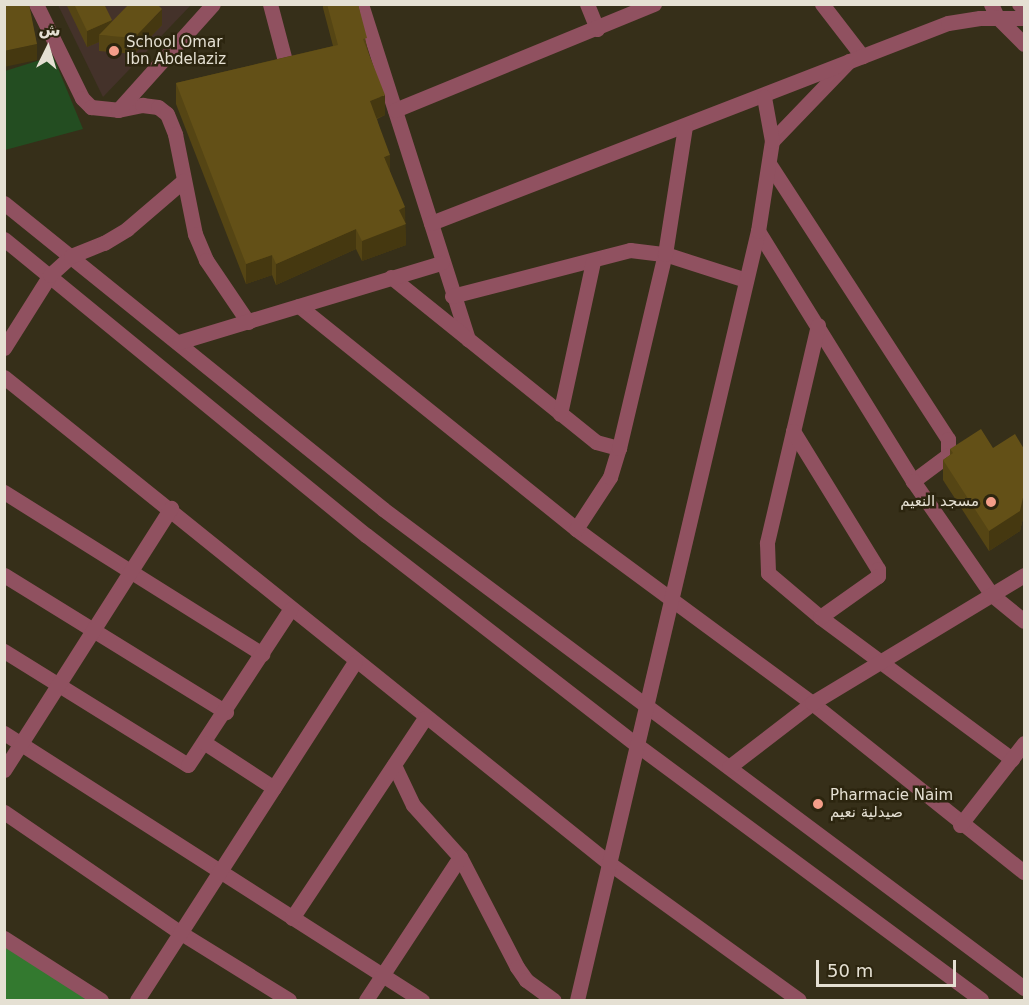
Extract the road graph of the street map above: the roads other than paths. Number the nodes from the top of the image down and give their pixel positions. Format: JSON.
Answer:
{"nodes":[{"id":1,"x":36,"y":4,"type":"edge"},
{"id":2,"x":213,"y":4,"type":"edge"},
{"id":3,"x":270,"y":4,"type":"edge"},
{"id":4,"x":361,"y":4,"type":"edge"},
{"id":5,"x":587,"y":4,"type":"edge"},
{"id":6,"x":654,"y":4,"type":"edge"},
{"id":7,"x":822,"y":4,"type":"edge"},
{"id":8,"x":1019,"y":4,"type":"edge"},
{"id":9,"x":1024,"y":8,"type":"edge"},
{"id":10,"x":994,"y":11,"type":"edge"},
{"id":11,"x":1024,"y":18,"type":"edge"},
{"id":12,"x":597,"y":29,"type":"junction"},
{"id":13,"x":1024,"y":44,"type":"edge"},
{"id":14,"x":284,"y":57,"type":"edge"},
{"id":15,"x":856,"y":58,"type":"junction"},
{"id":16,"x":764,"y":97,"type":"junction"},
{"id":17,"x":118,"y":110,"type":"junction"},
{"id":18,"x":395,"y":110,"type":"junction"},
{"id":19,"x":685,"y":126,"type":"junction"},
{"id":20,"x":772,"y":141,"type":"junction"},
{"id":21,"x":770,"y":165,"type":"junction"},
{"id":22,"x":183,"y":181,"type":"junction"},
{"id":23,"x":4,"y":202,"type":"edge"},
{"id":24,"x":431,"y":223,"type":"junction"},
{"id":25,"x":758,"y":231,"type":"junction"},
{"id":26,"x":4,"y":239,"type":"edge"},
{"id":27,"x":665,"y":254,"type":"junction"},
{"id":28,"x":71,"y":256,"type":"junction"},
{"id":29,"x":592,"y":261,"type":"junction"},
{"id":30,"x":441,"y":263,"type":"junction"},
{"id":31,"x":50,"y":275,"type":"junction"},
{"id":32,"x":392,"y":277,"type":"junction"},
{"id":33,"x":746,"y":280,"type":"junction"},
{"id":34,"x":452,"y":296,"type":"junction"},
{"id":35,"x":299,"y":306,"type":"junction"},
{"id":36,"x":248,"y":322,"type":"junction"},
{"id":37,"x":819,"y":325,"type":"junction"},
{"id":38,"x":468,"y":339,"type":"junction"},
{"id":39,"x":179,"y":342,"type":"junction"},
{"id":40,"x":4,"y":348,"type":"edge"},
{"id":41,"x":4,"y":377,"type":"edge"},
{"id":42,"x":560,"y":414,"type":"junction"},
{"id":43,"x":793,"y":431,"type":"junction"},
{"id":44,"x":619,"y":448,"type":"junction"},
{"id":45,"x":913,"y":481,"type":"junction"},
{"id":46,"x":4,"y":492,"type":"edge"},
{"id":47,"x":171,"y":508,"type":"junction"},
{"id":48,"x":576,"y":529,"type":"junction"},
{"id":49,"x":130,"y":572,"type":"junction"},
{"id":50,"x":4,"y":575,"type":"edge"},
{"id":51,"x":1024,"y":575,"type":"edge"},
{"id":52,"x":992,"y":595,"type":"junction"},
{"id":53,"x":670,"y":600,"type":"junction"},
{"id":54,"x":290,"y":609,"type":"junction"},
{"id":55,"x":820,"y":617,"type":"junction"},
{"id":56,"x":1024,"y":621,"type":"edge"},
{"id":57,"x":94,"y":630,"type":"junction"},
{"id":58,"x":4,"y":651,"type":"edge"},
{"id":59,"x":262,"y":654,"type":"junction"},
{"id":60,"x":355,"y":662,"type":"junction"},
{"id":61,"x":881,"y":663,"type":"junction"},
{"id":62,"x":58,"y":685,"type":"junction"},
{"id":63,"x":812,"y":703,"type":"junction"},
{"id":64,"x":645,"y":708,"type":"junction"},
{"id":65,"x":226,"y":712,"type":"junction"},
{"id":66,"x":425,"y":718,"type":"junction"},
{"id":67,"x":4,"y":733,"type":"edge"},
{"id":68,"x":205,"y":743,"type":"junction"},
{"id":69,"x":1024,"y":743,"type":"edge"},
{"id":70,"x":21,"y":744,"type":"junction"},
{"id":71,"x":637,"y":745,"type":"junction"},
{"id":72,"x":1012,"y":759,"type":"junction"},
{"id":73,"x":394,"y":765,"type":"junction"},
{"id":74,"x":729,"y":767,"type":"junction"},
{"id":75,"x":4,"y":770,"type":"edge"},
{"id":76,"x":274,"y":788,"type":"junction"},
{"id":77,"x":4,"y":812,"type":"edge"},
{"id":78,"x":960,"y":825,"type":"junction"},
{"id":79,"x":460,"y":857,"type":"junction"},
{"id":80,"x":609,"y":863,"type":"junction"},
{"id":81,"x":220,"y":872,"type":"junction"},
{"id":82,"x":1024,"y":872,"type":"edge"},
{"id":83,"x":292,"y":918,"type":"junction"},
{"id":84,"x":181,"y":933,"type":"junction"},
{"id":85,"x":4,"y":938,"type":"edge"},
{"id":86,"x":382,"y":975,"type":"junction"},
{"id":87,"x":1024,"y":988,"type":"edge"},
{"id":88,"x":101,"y":1000,"type":"edge"},
{"id":89,"x":137,"y":1000,"type":"edge"},
{"id":90,"x":289,"y":1000,"type":"edge"},
{"id":91,"x":366,"y":1000,"type":"edge"},
{"id":92,"x":422,"y":1000,"type":"edge"},
{"id":93,"x":554,"y":1000,"type":"edge"},
{"id":94,"x":578,"y":1000,"type":"edge"},
{"id":95,"x":799,"y":1000,"type":"edge"},
{"id":96,"x":981,"y":1000,"type":"edge"}],
"edges":[{"from":1,"to":17,"type":"street"},
{"from":2,"to":17,"type":"street"},
{"from":3,"to":14,"type":"street"},
{"from":4,"to":18,"type":"street"},
{"from":5,"to":12,"type":"street"},
{"from":6,"to":12,"type":"street"},
{"from":7,"to":15,"type":"street"},
{"from":8,"to":9,"type":"street"},
{"from":10,"to":11,"type":"street"},
{"from":10,"to":13,"type":"street"},
{"from":10,"to":15,"type":"street"},
{"from":12,"to":18,"type":"street"},
{"from":15,"to":16,"type":"street"},
{"from":15,"to":20,"type":"street"},
{"from":16,"to":19,"type":"street"},
{"from":16,"to":20,"type":"street"},
{"from":17,"to":22,"type":"street"},
{"from":18,"to":24,"type":"street"},
{"from":19,"to":24,"type":"street"},
{"from":19,"to":27,"type":"street"},
{"from":20,"to":21,"type":"street"},
{"from":21,"to":25,"type":"street"},
{"from":21,"to":45,"type":"street"},
{"from":22,"to":28,"type":"street"},
{"from":22,"to":36,"type":"street"},
{"from":23,"to":28,"type":"street"},
{"from":24,"to":30,"type":"street"},
{"from":25,"to":33,"type":"street"},
{"from":25,"to":37,"type":"street"},
{"from":26,"to":31,"type":"street"},
{"from":27,"to":29,"type":"street"},
{"from":27,"to":33,"type":"street"},
{"from":27,"to":44,"type":"street"},
{"from":28,"to":31,"type":"street"},
{"from":28,"to":39,"type":"street"},
{"from":29,"to":34,"type":"street"},
{"from":29,"to":42,"type":"street"},
{"from":30,"to":32,"type":"street"},
{"from":30,"to":34,"type":"street"},
{"from":31,"to":40,"type":"street"},
{"from":31,"to":71,"type":"street"},
{"from":32,"to":35,"type":"street"},
{"from":32,"to":38,"type":"street"},
{"from":33,"to":53,"type":"street"},
{"from":34,"to":38,"type":"street"},
{"from":35,"to":36,"type":"street"},
{"from":35,"to":48,"type":"street"},
{"from":36,"to":39,"type":"street"},
{"from":37,"to":43,"type":"street"},
{"from":37,"to":45,"type":"street"},
{"from":38,"to":42,"type":"street"},
{"from":39,"to":64,"type":"street"},
{"from":41,"to":47,"type":"street"},
{"from":42,"to":44,"type":"street"},
{"from":43,"to":55,"type":"street"},
{"from":43,"to":55,"type":"street"},
{"from":44,"to":48,"type":"street"},
{"from":45,"to":52,"type":"street"},
{"from":46,"to":49,"type":"street"},
{"from":47,"to":49,"type":"street"},
{"from":47,"to":54,"type":"street"},
{"from":48,"to":53,"type":"street"},
{"from":49,"to":57,"type":"street"},
{"from":49,"to":59,"type":"street"},
{"from":50,"to":57,"type":"street"},
{"from":51,"to":52,"type":"street"},
{"from":52,"to":56,"type":"street"},
{"from":52,"to":61,"type":"street"},
{"from":53,"to":63,"type":"street"},
{"from":53,"to":64,"type":"street"},
{"from":54,"to":59,"type":"street"},
{"from":54,"to":60,"type":"street"},
{"from":55,"to":61,"type":"street"},
{"from":57,"to":62,"type":"street"},
{"from":57,"to":65,"type":"street"},
{"from":58,"to":62,"type":"street"},
{"from":59,"to":65,"type":"street"},
{"from":60,"to":66,"type":"street"},
{"from":60,"to":76,"type":"street"},
{"from":61,"to":63,"type":"street"},
{"from":61,"to":72,"type":"street"},
{"from":62,"to":68,"type":"street"},
{"from":62,"to":70,"type":"street"},
{"from":63,"to":74,"type":"street"},
{"from":63,"to":78,"type":"street"},
{"from":64,"to":71,"type":"street"},
{"from":64,"to":74,"type":"street"},
{"from":65,"to":68,"type":"street"},
{"from":66,"to":73,"type":"street"},
{"from":66,"to":80,"type":"street"},
{"from":67,"to":70,"type":"street"},
{"from":68,"to":76,"type":"street"},
{"from":69,"to":72,"type":"street"},
{"from":70,"to":75,"type":"street"},
{"from":70,"to":81,"type":"street"},
{"from":71,"to":80,"type":"street"},
{"from":71,"to":96,"type":"street"},
{"from":72,"to":78,"type":"street"},
{"from":73,"to":79,"type":"street"},
{"from":73,"to":83,"type":"street"},
{"from":74,"to":87,"type":"street"},
{"from":76,"to":81,"type":"street"},
{"from":77,"to":84,"type":"street"},
{"from":78,"to":82,"type":"street"},
{"from":79,"to":86,"type":"street"},
{"from":79,"to":93,"type":"street"},
{"from":80,"to":94,"type":"street"},
{"from":80,"to":95,"type":"street"},
{"from":81,"to":83,"type":"street"},
{"from":81,"to":84,"type":"street"},
{"from":83,"to":86,"type":"street"},
{"from":84,"to":89,"type":"street"},
{"from":84,"to":90,"type":"street"},
{"from":85,"to":88,"type":"street"},
{"from":86,"to":91,"type":"street"},
{"from":86,"to":92,"type":"street"}]}
